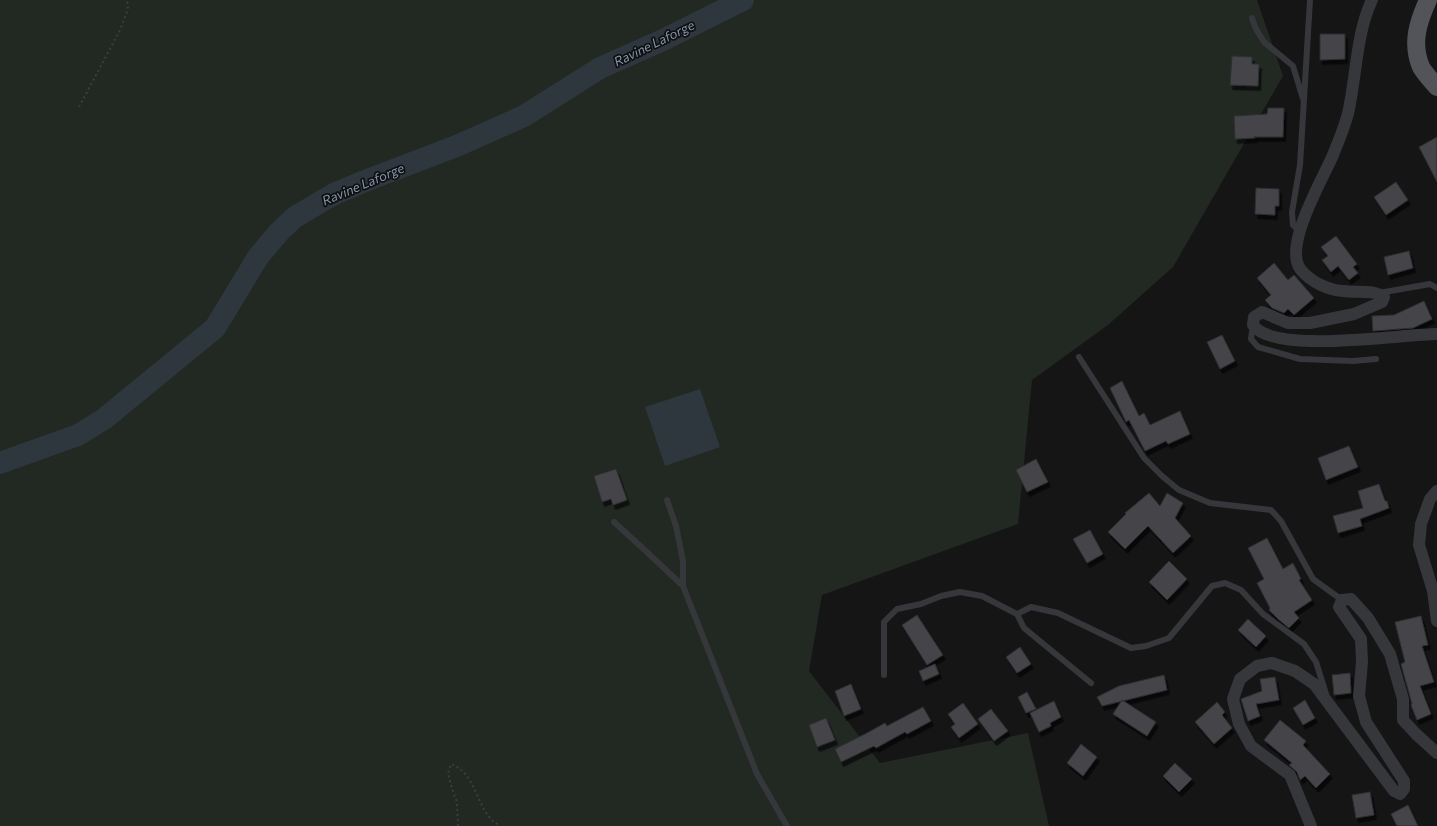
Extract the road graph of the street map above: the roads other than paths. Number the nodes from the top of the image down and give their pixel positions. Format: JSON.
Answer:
{"nodes":[{"id":1,"x":1310,"y":0,"type":"edge"},
{"id":2,"x":1372,"y":0,"type":"edge"},
{"id":3,"x":1428,"y":0,"type":"edge"},
{"id":4,"x":1252,"y":18,"type":"dead end"},
{"id":5,"x":1437,"y":87,"type":"edge"},
{"id":6,"x":1304,"y":104,"type":"junction"},
{"id":7,"x":1299,"y":231,"type":"junction"},
{"id":8,"x":1437,"y":288,"type":"edge"},
{"id":9,"x":1379,"y":293,"type":"junction"},
{"id":10,"x":1253,"y":325,"type":"junction"},
{"id":11,"x":1437,"y":334,"type":"edge"},
{"id":12,"x":1079,"y":358,"type":"dead end"},
{"id":13,"x":1376,"y":359,"type":"dead end"},
{"id":14,"x":1437,"y":491,"type":"edge"},
{"id":15,"x":667,"y":500,"type":"dead end"},
{"id":16,"x":614,"y":522,"type":"dead end"},
{"id":17,"x":683,"y":586,"type":"junction"},
{"id":18,"x":1342,"y":600,"type":"junction"},
{"id":19,"x":1017,"y":614,"type":"junction"},
{"id":20,"x":1437,"y":621,"type":"edge"},
{"id":21,"x":884,"y":675,"type":"dead end"},
{"id":22,"x":1091,"y":683,"type":"dead end"},
{"id":23,"x":1330,"y":707,"type":"junction"},
{"id":24,"x":1437,"y":753,"type":"edge"},
{"id":25,"x":786,"y":826,"type":"edge"},
{"id":26,"x":1311,"y":826,"type":"edge"}],
"edges":[{"from":1,"to":6,"type":"lane"},
{"from":2,"to":7,"type":"street"},
{"from":3,"to":5,"type":"main road"},
{"from":4,"to":6,"type":"lane"},
{"from":6,"to":7,"type":"lane"},
{"from":7,"to":9,"type":"street"},
{"from":8,"to":9,"type":"lane"},
{"from":9,"to":10,"type":"street"},
{"from":10,"to":11,"type":"street"},
{"from":10,"to":13,"type":"lane"},
{"from":12,"to":18,"type":"lane"},
{"from":14,"to":20,"type":"street"},
{"from":15,"to":17,"type":"lane"},
{"from":16,"to":17,"type":"lane"},
{"from":17,"to":25,"type":"lane"},
{"from":18,"to":23,"type":"street"},
{"from":18,"to":24,"type":"street"},
{"from":19,"to":21,"type":"lane"},
{"from":19,"to":22,"type":"lane"},
{"from":19,"to":23,"type":"lane"},
{"from":23,"to":26,"type":"street"}]}
